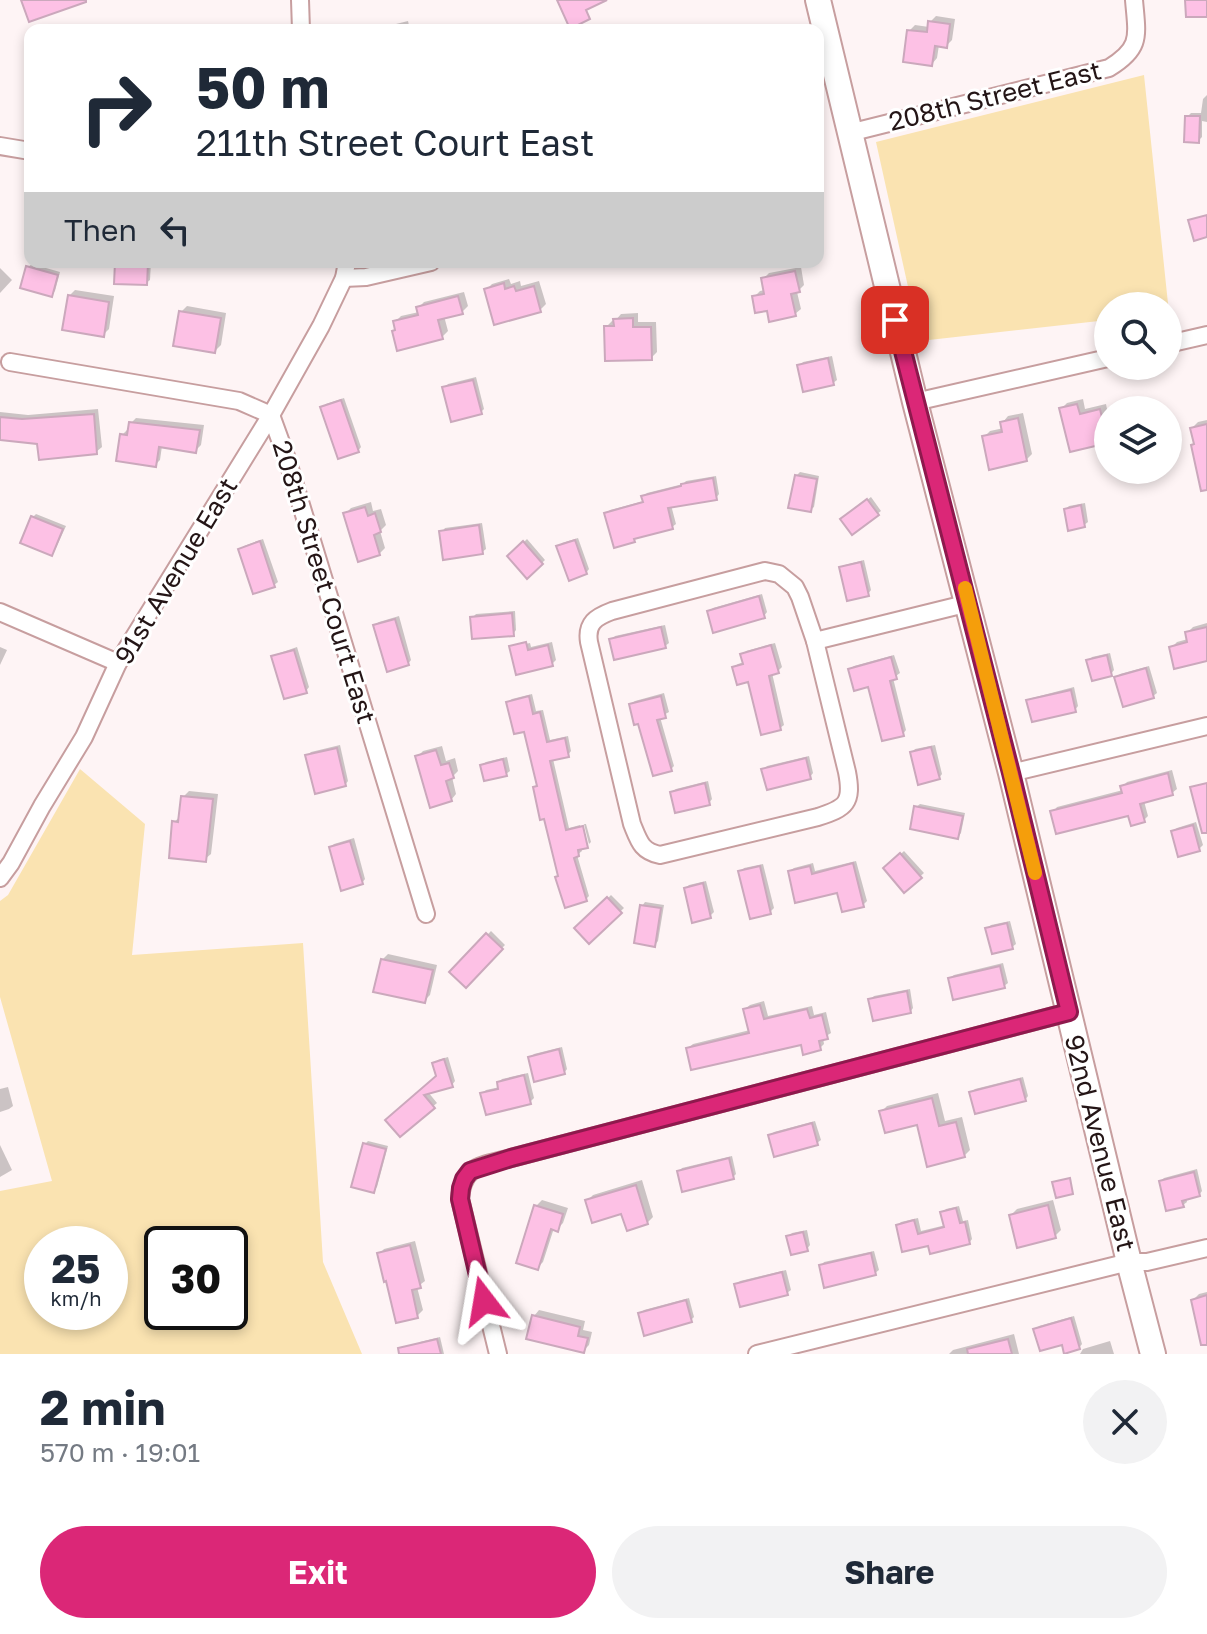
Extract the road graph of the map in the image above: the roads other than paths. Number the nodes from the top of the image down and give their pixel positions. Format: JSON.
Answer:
{"nodes":[{"id":1,"x":300,"y":0,"type":"edge"},
{"id":2,"x":818,"y":0,"type":"edge"},
{"id":3,"x":1134,"y":0,"type":"edge"},
{"id":4,"x":301,"y":24,"type":"edge"},
{"id":5,"x":824,"y":24,"type":"edge"},
{"id":6,"x":824,"y":26,"type":"edge"},
{"id":7,"x":849,"y":133,"type":"junction"},
{"id":8,"x":0,"y":146,"type":"edge"},
{"id":9,"x":24,"y":150,"type":"edge"},
{"id":10,"x":405,"y":268,"type":"edge"},
{"id":11,"x":346,"y":270,"type":"edge"},
{"id":12,"x":1207,"y":335,"type":"edge"},
{"id":13,"x":1182,"y":341,"type":"edge"},
{"id":14,"x":1094,"y":361,"type":"edge"},
{"id":15,"x":10,"y":362,"type":"dead end"},
{"id":16,"x":915,"y":402,"type":"junction"},
{"id":17,"x":271,"y":415,"type":"junction"},
{"id":18,"x":969,"y":603,"type":"junction"},
{"id":19,"x":0,"y":612,"type":"edge"},
{"id":20,"x":815,"y":641,"type":"junction"},
{"id":21,"x":118,"y":663,"type":"junction"},
{"id":22,"x":1207,"y":726,"type":"edge"},
{"id":23,"x":1011,"y":773,"type":"junction"},
{"id":24,"x":0,"y":878,"type":"edge"},
{"id":25,"x":426,"y":914,"type":"dead end"},
{"id":26,"x":1069,"y":1012,"type":"junction"},
{"id":27,"x":1207,"y":1248,"type":"edge"},
{"id":28,"x":1129,"y":1262,"type":"junction"},
{"id":29,"x":498,"y":1354,"type":"edge"},
{"id":30,"x":757,"y":1354,"type":"edge"},
{"id":31,"x":1153,"y":1354,"type":"edge"}],
"edges":[{"from":1,"to":4,"type":"street"},
{"from":2,"to":5,"type":"street","name":"92nd Avenue East"},
{"from":3,"to":7,"type":"street","name":"208th Street East"},
{"from":6,"to":7,"type":"street","name":"92nd Avenue East"},
{"from":7,"to":16,"type":"street","name":"92nd Avenue East"},
{"from":8,"to":9,"type":"street"},
{"from":10,"to":11,"type":"street"},
{"from":11,"to":17,"type":"street","name":"91st Avenue East"},
{"from":12,"to":13,"type":"street"},
{"from":14,"to":16,"type":"street"},
{"from":15,"to":17,"type":"street","name":"208th Street Court East"},
{"from":16,"to":18,"type":"street","name":"92nd Avenue East"},
{"from":17,"to":21,"type":"street","name":"91st Avenue East"},
{"from":17,"to":25,"type":"street","name":"208th Street Court East"},
{"from":18,"to":20,"type":"street"},
{"from":18,"to":23,"type":"street","name":"92nd Avenue East"},
{"from":19,"to":21,"type":"street"},
{"from":20,"to":20,"type":"street"},
{"from":21,"to":24,"type":"street","name":"91st Avenue East"},
{"from":22,"to":23,"type":"street"},
{"from":23,"to":26,"type":"street","name":"92nd Avenue East"},
{"from":26,"to":28,"type":"street","name":"92nd Avenue East"},
{"from":26,"to":29,"type":"street"},
{"from":27,"to":28,"type":"street"},
{"from":28,"to":30,"type":"street"},
{"from":28,"to":31,"type":"street","name":"92nd Avenue East"}]}
